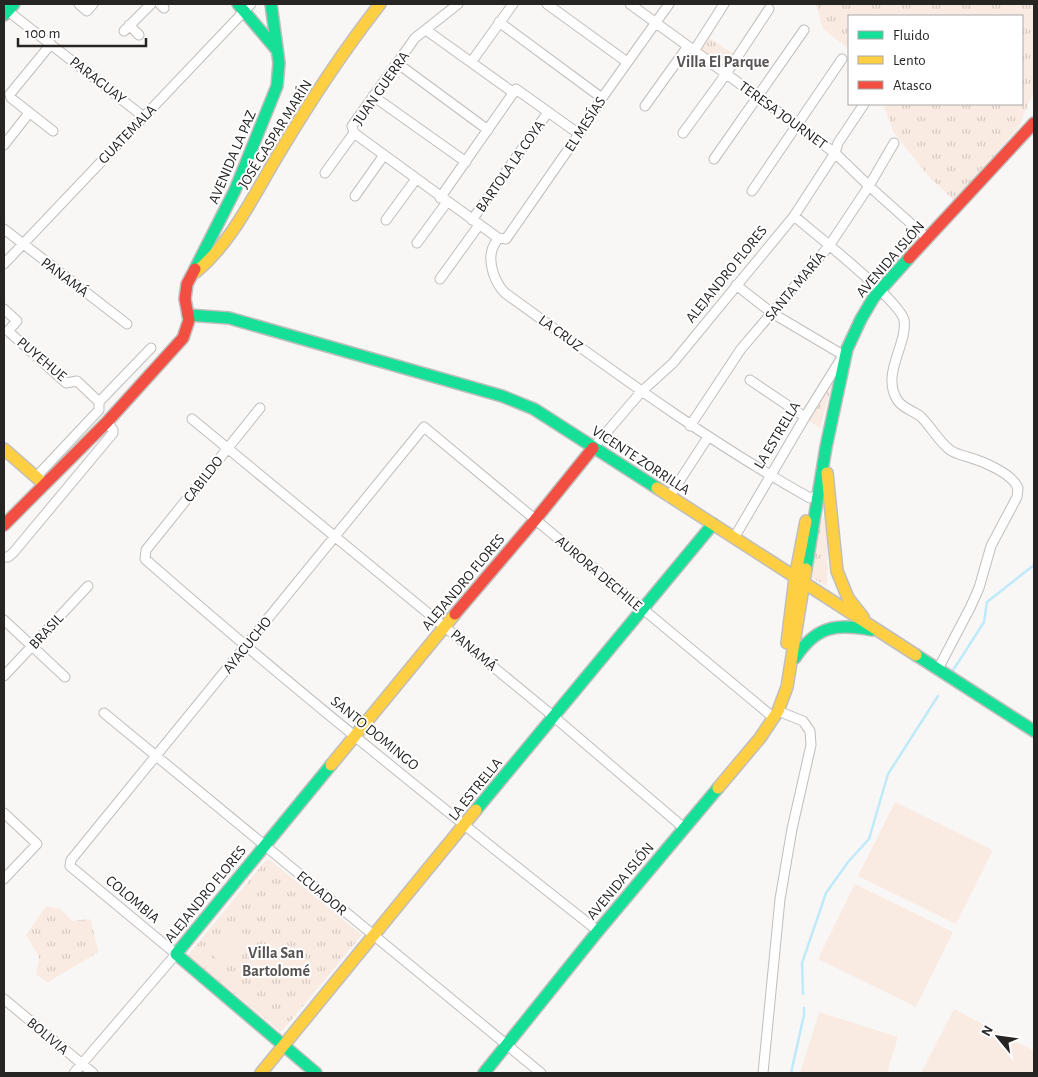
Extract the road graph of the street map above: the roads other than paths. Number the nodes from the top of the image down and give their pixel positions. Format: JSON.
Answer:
{"nodes":[{"id":1,"x":79,"y":4,"type":"edge"},
{"id":2,"x":93,"y":4,"type":"edge"},
{"id":3,"x":151,"y":4,"type":"edge"},
{"id":4,"x":270,"y":4,"type":"edge"},
{"id":5,"x":380,"y":4,"type":"edge"},
{"id":6,"x":458,"y":4,"type":"edge"},
{"id":7,"x":513,"y":4,"type":"edge"},
{"id":8,"x":547,"y":4,"type":"edge"},
{"id":9,"x":630,"y":4,"type":"edge"},
{"id":10,"x":669,"y":4,"type":"edge"},
{"id":11,"x":724,"y":4,"type":"edge"},
{"id":12,"x":244,"y":6,"type":"edge"},
{"id":13,"x":7,"y":9,"type":"edge"},
{"id":14,"x":769,"y":9,"type":"dead end"},
{"id":15,"x":499,"y":22,"type":"junction"},
{"id":16,"x":656,"y":23,"type":"junction"},
{"id":17,"x":426,"y":30,"type":"junction"},
{"id":18,"x":804,"y":30,"type":"dead end"},
{"id":19,"x":139,"y":35,"type":"dead end"},
{"id":20,"x":51,"y":44,"type":"junction"},
{"id":21,"x":691,"y":48,"type":"junction"},
{"id":22,"x":276,"y":49,"type":"junction"},
{"id":23,"x":842,"y":59,"type":"dead end"},
{"id":24,"x":472,"y":61,"type":"junction"},
{"id":25,"x":627,"y":62,"type":"junction"},
{"id":26,"x":397,"y":63,"type":"junction"},
{"id":27,"x":726,"y":74,"type":"junction"},
{"id":28,"x":515,"y":91,"type":"junction"},
{"id":29,"x":373,"y":96,"type":"junction"},
{"id":30,"x":758,"y":97,"type":"junction"},
{"id":31,"x":602,"y":98,"type":"junction"},
{"id":32,"x":863,"y":105,"type":"edge"},
{"id":33,"x":644,"y":106,"type":"dead end"},
{"id":34,"x":548,"y":112,"type":"junction"},
{"id":35,"x":29,"y":113,"type":"junction"},
{"id":36,"x":144,"y":117,"type":"junction"},
{"id":37,"x":1034,"y":123,"type":"edge"},
{"id":38,"x":798,"y":125,"type":"junction"},
{"id":39,"x":488,"y":130,"type":"junction"},
{"id":40,"x":53,"y":131,"type":"dead end"},
{"id":41,"x":354,"y":133,"type":"junction"},
{"id":42,"x":684,"y":133,"type":"dead end"},
{"id":43,"x":580,"y":134,"type":"junction"},
{"id":44,"x":894,"y":144,"type":"dead end"},
{"id":45,"x":4,"y":145,"type":"edge"},
{"id":46,"x":835,"y":153,"type":"junction"},
{"id":47,"x":384,"y":155,"type":"junction"},
{"id":48,"x":714,"y":159,"type":"dead end"},
{"id":49,"x":466,"y":162,"type":"junction"},
{"id":50,"x":325,"y":173,"type":"dead end"},
{"id":51,"x":416,"y":179,"type":"junction"},
{"id":52,"x":869,"y":186,"type":"junction"},
{"id":53,"x":752,"y":191,"type":"dead end"},
{"id":54,"x":355,"y":196,"type":"dead end"},
{"id":55,"x":444,"y":200,"type":"junction"},
{"id":56,"x":794,"y":216,"type":"junction"},
{"id":57,"x":386,"y":220,"type":"dead end"},
{"id":58,"x":476,"y":223,"type":"junction"},
{"id":59,"x":4,"y":230,"type":"edge"},
{"id":60,"x":498,"y":238,"type":"junction"},
{"id":61,"x":927,"y":238,"type":"junction"},
{"id":62,"x":417,"y":243,"type":"dead end"},
{"id":63,"x":22,"y":244,"type":"junction"},
{"id":64,"x":828,"y":246,"type":"junction"},
{"id":65,"x":4,"y":264,"type":"edge"},
{"id":66,"x":190,"y":276,"type":"junction"},
{"id":67,"x":440,"y":279,"type":"dead end"},
{"id":68,"x":736,"y":285,"type":"junction"},
{"id":69,"x":879,"y":290,"type":"junction"},
{"id":70,"x":4,"y":309,"type":"edge"},
{"id":71,"x":772,"y":314,"type":"junction"},
{"id":72,"x":188,"y":315,"type":"junction"},
{"id":73,"x":127,"y":324,"type":"dead end"},
{"id":74,"x":151,"y":348,"type":"dead end"},
{"id":75,"x":845,"y":352,"type":"junction"},
{"id":76,"x":750,"y":380,"type":"dead end"},
{"id":77,"x":641,"y":392,"type":"junction"},
{"id":78,"x":100,"y":402,"type":"junction"},
{"id":79,"x":260,"y":408,"type":"dead end"},
{"id":80,"x":805,"y":417,"type":"junction"},
{"id":81,"x":192,"y":419,"type":"dead end"},
{"id":82,"x":107,"y":422,"type":"junction"},
{"id":83,"x":690,"y":426,"type":"junction"},
{"id":84,"x":424,"y":427,"type":"joint"},
{"id":85,"x":708,"y":437,"type":"junction"},
{"id":86,"x":826,"y":447,"type":"junction"},
{"id":87,"x":227,"y":448,"type":"junction"},
{"id":88,"x":593,"y":448,"type":"junction"},
{"id":89,"x":4,"y":449,"type":"edge"},
{"id":90,"x":770,"y":476,"type":"junction"},
{"id":91,"x":40,"y":480,"type":"junction"},
{"id":92,"x":669,"y":497,"type":"junction"},
{"id":93,"x":814,"y":497,"type":"junction"},
{"id":94,"x":535,"y":520,"type":"junction"},
{"id":95,"x":714,"y":524,"type":"junction"},
{"id":96,"x":4,"y":525,"type":"edge"},
{"id":97,"x":336,"y":537,"type":"junction"},
{"id":98,"x":734,"y":538,"type":"junction"},
{"id":99,"x":146,"y":550,"type":"joint"},
{"id":100,"x":4,"y":556,"type":"edge"},
{"id":101,"x":799,"y":580,"type":"junction"},
{"id":102,"x":88,"y":586,"type":"dead end"},
{"id":103,"x":643,"y":609,"type":"junction"},
{"id":104,"x":4,"y":620,"type":"edge"},
{"id":105,"x":444,"y":626,"type":"junction"},
{"id":106,"x":878,"y":630,"type":"junction"},
{"id":107,"x":31,"y":646,"type":"junction"},
{"id":108,"x":245,"y":647,"type":"junction"},
{"id":109,"x":792,"y":666,"type":"junction"},
{"id":110,"x":938,"y":669,"type":"junction"},
{"id":111,"x":4,"y":676,"type":"edge"},
{"id":112,"x":65,"y":677,"type":"dead end"},
{"id":113,"x":777,"y":712,"type":"junction"},
{"id":114,"x":104,"y":713,"type":"dead end"},
{"id":115,"x":553,"y":716,"type":"junction"},
{"id":116,"x":1034,"y":731,"type":"edge"},
{"id":117,"x":354,"y":736,"type":"junction"},
{"id":118,"x":156,"y":756,"type":"junction"},
{"id":119,"x":4,"y":813,"type":"edge"},
{"id":120,"x":464,"y":825,"type":"junction"},
{"id":121,"x":684,"y":828,"type":"junction"},
{"id":122,"x":265,"y":846,"type":"junction"},
{"id":123,"x":69,"y":863,"type":"joint"},
{"id":124,"x":4,"y":879,"type":"edge"},
{"id":125,"x":598,"y":931,"type":"junction"},
{"id":126,"x":374,"y":936,"type":"junction"},
{"id":127,"x":176,"y":954,"type":"junction"},
{"id":128,"x":4,"y":998,"type":"edge"},
{"id":129,"x":284,"y":1045,"type":"junction"},
{"id":130,"x":506,"y":1046,"type":"junction"},
{"id":131,"x":82,"y":1064,"type":"junction"},
{"id":132,"x":74,"y":1073,"type":"edge"},
{"id":133,"x":93,"y":1073,"type":"edge"},
{"id":134,"x":261,"y":1073,"type":"edge"},
{"id":135,"x":316,"y":1073,"type":"edge"},
{"id":136,"x":484,"y":1073,"type":"edge"},
{"id":137,"x":541,"y":1073,"type":"edge"},
{"id":138,"x":763,"y":1073,"type":"edge"}],
"edges":[{"from":1,"to":2,"type":"street"},
{"from":3,"to":19,"type":"street"},
{"from":4,"to":22,"type":"main road","name":"AVENIDA LA PAZ"},
{"from":5,"to":66,"type":"main road","name":"JOSÉ GASPAR MARÍN"},
{"from":6,"to":17,"type":"street","name":"JUAN GUERRA"},
{"from":7,"to":15,"type":"street"},
{"from":8,"to":25,"type":"street"},
{"from":9,"to":16,"type":"street","name":"TERESA JOURNET"},
{"from":10,"to":16,"type":"street","name":"EL MESÍAS"},
{"from":11,"to":21,"type":"street"},
{"from":12,"to":22,"type":"main road"},
{"from":12,"to":36,"type":"street","name":"GUATEMALA"},
{"from":13,"to":20,"type":"street","name":"PARAGUAY"},
{"from":14,"to":27,"type":"street"},
{"from":15,"to":24,"type":"street"},
{"from":15,"to":31,"type":"street"},
{"from":16,"to":21,"type":"street","name":"TERESA JOURNET"},
{"from":16,"to":25,"type":"street","name":"EL MESÍAS"},
{"from":17,"to":24,"type":"street"},
{"from":17,"to":26,"type":"street","name":"JUAN GUERRA"},
{"from":18,"to":30,"type":"street"},
{"from":20,"to":35,"type":"street"},
{"from":20,"to":36,"type":"street","name":"PARAGUAY"},
{"from":21,"to":27,"type":"street","name":"TERESA JOURNET"},
{"from":21,"to":33,"type":"street"},
{"from":22,"to":66,"type":"main road","name":"AVENIDA LA PAZ"},
{"from":23,"to":38,"type":"street"},
{"from":24,"to":28,"type":"street"},
{"from":25,"to":31,"type":"street","name":"EL MESÍAS"},
{"from":26,"to":29,"type":"street","name":"JUAN GUERRA"},
{"from":26,"to":39,"type":"street"},
{"from":27,"to":30,"type":"street","name":"TERESA JOURNET"},
{"from":27,"to":42,"type":"street"},
{"from":28,"to":34,"type":"street"},
{"from":28,"to":39,"type":"street"},
{"from":29,"to":41,"type":"street","name":"JUAN GUERRA"},
{"from":29,"to":49,"type":"street"},
{"from":30,"to":38,"type":"street","name":"TERESA JOURNET"},
{"from":30,"to":48,"type":"street"},
{"from":31,"to":43,"type":"street","name":"EL MESÍAS"},
{"from":32,"to":46,"type":"street","name":"ALEJANDRO FLORES"},
{"from":34,"to":43,"type":"street"},
{"from":34,"to":58,"type":"street","name":"BARTOLA LA COYA"},
{"from":35,"to":40,"type":"street"},
{"from":35,"to":45,"type":"street"},
{"from":36,"to":63,"type":"street","name":"GUATEMALA"},
{"from":37,"to":61,"type":"main road","name":"AVENIDA ISLÓN"},
{"from":38,"to":46,"type":"street","name":"TERESA JOURNET"},
{"from":38,"to":53,"type":"street"},
{"from":39,"to":49,"type":"street"},
{"from":41,"to":47,"type":"street"},
{"from":41,"to":50,"type":"street","name":"JUAN GUERRA"},
{"from":43,"to":60,"type":"street","name":"EL MESÍAS"},
{"from":44,"to":52,"type":"street","name":"SANTA MARÍA"},
{"from":46,"to":52,"type":"street","name":"TERESA JOURNET"},
{"from":46,"to":56,"type":"street","name":"ALEJANDRO FLORES"},
{"from":47,"to":51,"type":"street"},
{"from":47,"to":54,"type":"street"},
{"from":49,"to":55,"type":"street"},
{"from":51,"to":55,"type":"street"},
{"from":51,"to":57,"type":"street"},
{"from":52,"to":61,"type":"street","name":"TERESA JOURNET"},
{"from":52,"to":64,"type":"street","name":"SANTA MARÍA"},
{"from":55,"to":58,"type":"street"},
{"from":55,"to":62,"type":"street"},
{"from":56,"to":64,"type":"street"},
{"from":56,"to":68,"type":"street","name":"ALEJANDRO FLORES"},
{"from":58,"to":60,"type":"street"},
{"from":58,"to":67,"type":"street","name":"BARTOLA LA COYA"},
{"from":59,"to":63,"type":"street","name":"PANAMÁ"},
{"from":60,"to":77,"type":"street","name":"LA CRUZ"},
{"from":61,"to":69,"type":"main road","name":"AVENIDA ISLÓN"},
{"from":63,"to":65,"type":"street","name":"GUATEMALA"},
{"from":63,"to":73,"type":"street","name":"PANAMÁ"},
{"from":64,"to":69,"type":"street"},
{"from":64,"to":71,"type":"street","name":"SANTA MARÍA"},
{"from":66,"to":72,"type":"main road","name":"AVENIDA LA PAZ"},
{"from":68,"to":71,"type":"street"},
{"from":68,"to":77,"type":"street","name":"ALEJANDRO FLORES"},
{"from":69,"to":75,"type":"main road","name":"AVENIDA ISLÓN"},
{"from":69,"to":110,"type":"street"},
{"from":70,"to":78,"type":"street","name":"PUYEHUE"},
{"from":71,"to":75,"type":"street"},
{"from":71,"to":83,"type":"street","name":"SANTA MARÍA"},
{"from":72,"to":82,"type":"main road"},
{"from":72,"to":88,"type":"main road","name":"VICENTE ZORRILLA"},
{"from":74,"to":78,"type":"street"},
{"from":75,"to":80,"type":"street","name":"LA ESTRELLA"},
{"from":75,"to":86,"type":"main road","name":"AVENIDA ISLÓN"},
{"from":76,"to":80,"type":"street"},
{"from":77,"to":83,"type":"street","name":"LA CRUZ"},
{"from":77,"to":88,"type":"street","name":"ALEJANDRO FLORES"},
{"from":78,"to":91,"type":"street"},
{"from":79,"to":87,"type":"street","name":"CABILDO"},
{"from":80,"to":90,"type":"street","name":"LA ESTRELLA"},
{"from":81,"to":87,"type":"street","name":"PANAMÁ"},
{"from":82,"to":91,"type":"main road"},
{"from":82,"to":100,"type":"street"},
{"from":83,"to":85,"type":"street","name":"LA CRUZ"},
{"from":84,"to":94,"type":"street","name":"AURORA DECHILE"},
{"from":84,"to":97,"type":"street","name":"AYACUCHO"},
{"from":85,"to":90,"type":"street","name":"LA CRUZ"},
{"from":85,"to":92,"type":"street"},
{"from":86,"to":93,"type":"main road","name":"AVENIDA ISLÓN"},
{"from":86,"to":106,"type":"main road"},
{"from":87,"to":97,"type":"street","name":"PANAMÁ"},
{"from":87,"to":99,"type":"street","name":"CABILDO"},
{"from":88,"to":92,"type":"main road","name":"VICENTE ZORRILLA"},
{"from":88,"to":94,"type":"main road","name":"ALEJANDRO FLORES"},
{"from":89,"to":91,"type":"main road"},
{"from":90,"to":93,"type":"street","name":"LA CRUZ"},
{"from":90,"to":98,"type":"street","name":"LA ESTRELLA"},
{"from":91,"to":96,"type":"main road"},
{"from":92,"to":95,"type":"main road","name":"VICENTE ZORRILLA"},
{"from":93,"to":101,"type":"main road","name":"AVENIDA ISLÓN"},
{"from":94,"to":103,"type":"street","name":"AURORA DECHILE"},
{"from":94,"to":105,"type":"main road","name":"ALEJANDRO FLORES"},
{"from":95,"to":98,"type":"main road","name":"VICENTE ZORRILLA"},
{"from":95,"to":103,"type":"main road","name":"LA ESTRELLA"},
{"from":97,"to":105,"type":"street","name":"PANAMÁ"},
{"from":97,"to":108,"type":"street","name":"AYACUCHO"},
{"from":98,"to":101,"type":"main road","name":"VICENTE ZORRILLA"},
{"from":99,"to":108,"type":"street","name":"SANTO DOMINGO"},
{"from":101,"to":106,"type":"main road","name":"VICENTE ZORRILLA"},
{"from":101,"to":109,"type":"main road","name":"AVENIDA ISLÓN"},
{"from":101,"to":113,"type":"main road","name":"AVENIDA ISLÓN"},
{"from":102,"to":107,"type":"street","name":"BRASIL"},
{"from":103,"to":113,"type":"street","name":"AURORA DECHILE"},
{"from":103,"to":115,"type":"main road","name":"LA ESTRELLA"},
{"from":104,"to":107,"type":"street"},
{"from":105,"to":115,"type":"street","name":"PANAMÁ"},
{"from":105,"to":117,"type":"main road","name":"ALEJANDRO FLORES"},
{"from":106,"to":109,"type":"main road"},
{"from":106,"to":110,"type":"main road","name":"VICENTE ZORRILLA"},
{"from":107,"to":111,"type":"street","name":"BRASIL"},
{"from":107,"to":112,"type":"street"},
{"from":108,"to":117,"type":"street","name":"SANTO DOMINGO"},
{"from":108,"to":118,"type":"street","name":"AYACUCHO"},
{"from":109,"to":113,"type":"main road","name":"AVENIDA ISLÓN"},
{"from":110,"to":116,"type":"main road","name":"VICENTE ZORRILLA"},
{"from":113,"to":121,"type":"main road","name":"AVENIDA ISLÓN"},
{"from":113,"to":138,"type":"street","name":"AURORA DECHILE"},
{"from":114,"to":118,"type":"street","name":"ECUADOR"},
{"from":115,"to":120,"type":"main road","name":"LA ESTRELLA"},
{"from":115,"to":121,"type":"street","name":"PANAMÁ"},
{"from":117,"to":120,"type":"street","name":"SANTO DOMINGO"},
{"from":117,"to":122,"type":"main road","name":"ALEJANDRO FLORES"},
{"from":118,"to":122,"type":"street","name":"ECUADOR"},
{"from":118,"to":123,"type":"street","name":"AYACUCHO"},
{"from":119,"to":124,"type":"street"},
{"from":120,"to":125,"type":"street","name":"SANTO DOMINGO"},
{"from":120,"to":126,"type":"main road","name":"LA ESTRELLA"},
{"from":121,"to":125,"type":"main road","name":"AVENIDA ISLÓN"},
{"from":122,"to":126,"type":"street","name":"ECUADOR"},
{"from":122,"to":127,"type":"main road","name":"ALEJANDRO FLORES"},
{"from":123,"to":127,"type":"street","name":"COLOMBIA"},
{"from":125,"to":130,"type":"main road","name":"AVENIDA ISLÓN"},
{"from":126,"to":129,"type":"main road","name":"LA ESTRELLA"},
{"from":126,"to":130,"type":"street","name":"ECUADOR"},
{"from":127,"to":129,"type":"main road","name":"COLOMBIA"},
{"from":127,"to":131,"type":"street","name":"ALEJANDRO FLORES"},
{"from":128,"to":131,"type":"street","name":"BOLIVIA"},
{"from":129,"to":134,"type":"main road","name":"LA ESTRELLA"},
{"from":129,"to":135,"type":"main road","name":"COLOMBIA"},
{"from":130,"to":136,"type":"main road","name":"AVENIDA ISLÓN"},
{"from":130,"to":137,"type":"street","name":"ECUADOR"},
{"from":131,"to":132,"type":"street","name":"ALEJANDRO FLORES"},
{"from":131,"to":133,"type":"street","name":"BOLIVIA"}]}
